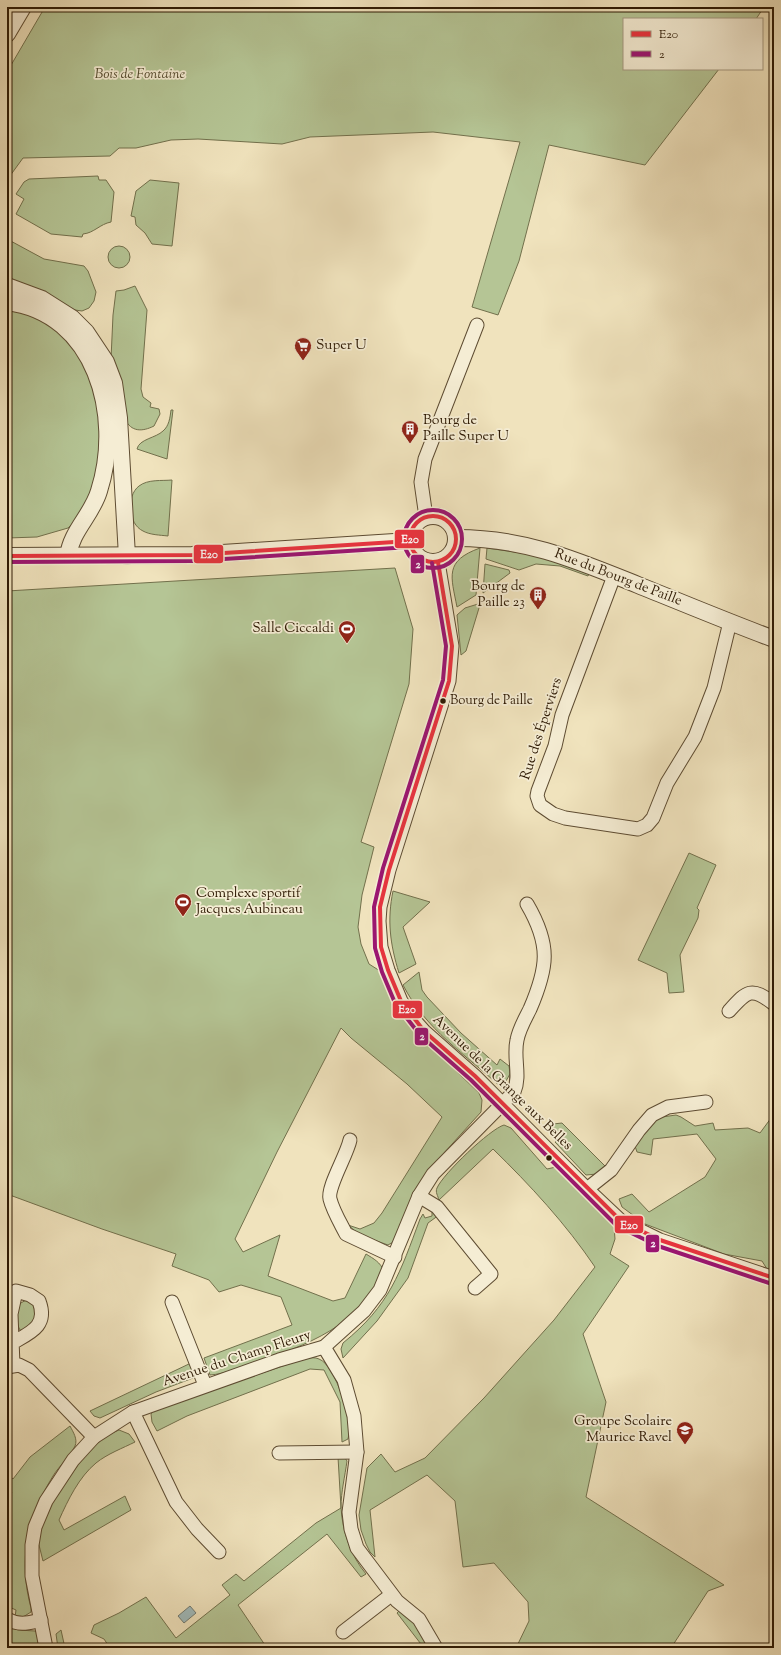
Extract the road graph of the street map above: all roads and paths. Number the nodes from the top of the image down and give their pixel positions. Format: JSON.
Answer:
{"nodes":[{"id":1,"x":23,"y":7,"type":"edge"},
{"id":2,"x":7,"y":34,"type":"edge"},
{"id":3,"x":7,"y":286,"type":"edge"},
{"id":4,"x":7,"y":302,"type":"edge"},
{"id":5,"x":477,"y":325,"type":"dead end"},
{"id":6,"x":426,"y":517,"type":"junction"},
{"id":7,"x":456,"y":538,"type":"junction"},
{"id":8,"x":410,"y":541,"type":"junction"},
{"id":9,"x":7,"y":556,"type":"edge"},
{"id":10,"x":68,"y":556,"type":"junction"},
{"id":11,"x":127,"y":556,"type":"junction"},
{"id":12,"x":438,"y":562,"type":"junction"},
{"id":13,"x":614,"y":576,"type":"junction"},
{"id":14,"x":730,"y":622,"type":"junction"},
{"id":15,"x":774,"y":639,"type":"edge"},
{"id":16,"x":527,"y":904,"type":"dead end"},
{"id":17,"x":774,"y":1004,"type":"edge"},
{"id":18,"x":729,"y":1011,"type":"dead end"},
{"id":19,"x":706,"y":1102,"type":"dead end"},
{"id":20,"x":502,"y":1104,"type":"junction"},
{"id":21,"x":350,"y":1140,"type":"dead end"},
{"id":22,"x":586,"y":1189,"type":"junction"},
{"id":23,"x":420,"y":1196,"type":"junction"},
{"id":24,"x":395,"y":1256,"type":"junction"},
{"id":25,"x":774,"y":1278,"type":"edge"},
{"id":26,"x":11,"y":1288,"type":"edge"},
{"id":27,"x":475,"y":1288,"type":"dead end"},
{"id":28,"x":172,"y":1302,"type":"dead end"},
{"id":29,"x":14,"y":1342,"type":"junction"},
{"id":30,"x":324,"y":1347,"type":"junction"},
{"id":31,"x":10,"y":1366,"type":"edge"},
{"id":32,"x":205,"y":1385,"type":"junction"},
{"id":33,"x":133,"y":1412,"type":"junction"},
{"id":34,"x":94,"y":1437,"type":"junction"},
{"id":35,"x":357,"y":1452,"type":"junction"},
{"id":36,"x":279,"y":1453,"type":"dead end"},
{"id":37,"x":219,"y":1552,"type":"dead end"},
{"id":38,"x":392,"y":1595,"type":"junction"},
{"id":39,"x":7,"y":1619,"type":"edge"},
{"id":40,"x":41,"y":1620,"type":"junction"},
{"id":41,"x":343,"y":1632,"type":"dead end"},
{"id":42,"x":46,"y":1648,"type":"edge"},
{"id":43,"x":436,"y":1648,"type":"edge"}],
"edges":[{"from":1,"to":2,"type":"street"},
{"from":3,"to":11,"type":"street"},
{"from":4,"to":10,"type":"street"},
{"from":5,"to":6,"type":"street"},
{"from":6,"to":7,"type":"street"},
{"from":6,"to":8,"type":"street"},
{"from":7,"to":12,"type":"street"},
{"from":7,"to":13,"type":"street","name":"Rue du Bourg de Paille"},
{"from":8,"to":11,"type":"street"},
{"from":8,"to":12,"type":"street"},
{"from":9,"to":10,"type":"street"},
{"from":10,"to":11,"type":"street"},
{"from":12,"to":20,"type":"street","name":"Avenue de la Grange aux Belles"},
{"from":13,"to":14,"type":"street","name":"Rue du Bourg de Paille"},
{"from":13,"to":14,"type":"street","name":"Rue des Éperviers"},
{"from":14,"to":15,"type":"street","name":"Rue du Bourg de Paille"},
{"from":16,"to":20,"type":"street","name":"Avenue du Champ Fleury"},
{"from":17,"to":18,"type":"street"},
{"from":19,"to":22,"type":"street"},
{"from":20,"to":22,"type":"street","name":"Avenue de la Grange aux Belles"},
{"from":20,"to":23,"type":"street","name":"Avenue du Champ Fleury"},
{"from":21,"to":24,"type":"street"},
{"from":22,"to":25,"type":"street","name":"Avenue de la Grange aux Belles"},
{"from":23,"to":24,"type":"street","name":"Avenue du Champ Fleury"},
{"from":23,"to":27,"type":"street"},
{"from":24,"to":30,"type":"street","name":"Avenue du Champ Fleury"},
{"from":26,"to":29,"type":"street"},
{"from":26,"to":29,"type":"street"},
{"from":28,"to":32,"type":"street"},
{"from":29,"to":31,"type":"street"},
{"from":30,"to":32,"type":"street","name":"Avenue du Champ Fleury"},
{"from":30,"to":35,"type":"street"},
{"from":31,"to":34,"type":"street"},
{"from":32,"to":33,"type":"street","name":"Avenue du Champ Fleury"},
{"from":33,"to":34,"type":"street","name":"Avenue du Champ Fleury"},
{"from":33,"to":37,"type":"street"},
{"from":34,"to":40,"type":"street","name":"Avenue du Champ Fleury"},
{"from":35,"to":36,"type":"street"},
{"from":35,"to":38,"type":"street"},
{"from":38,"to":41,"type":"street"},
{"from":38,"to":43,"type":"street"},
{"from":39,"to":40,"type":"street"},
{"from":40,"to":42,"type":"street","name":"Avenue du Champ Fleury"}]}
